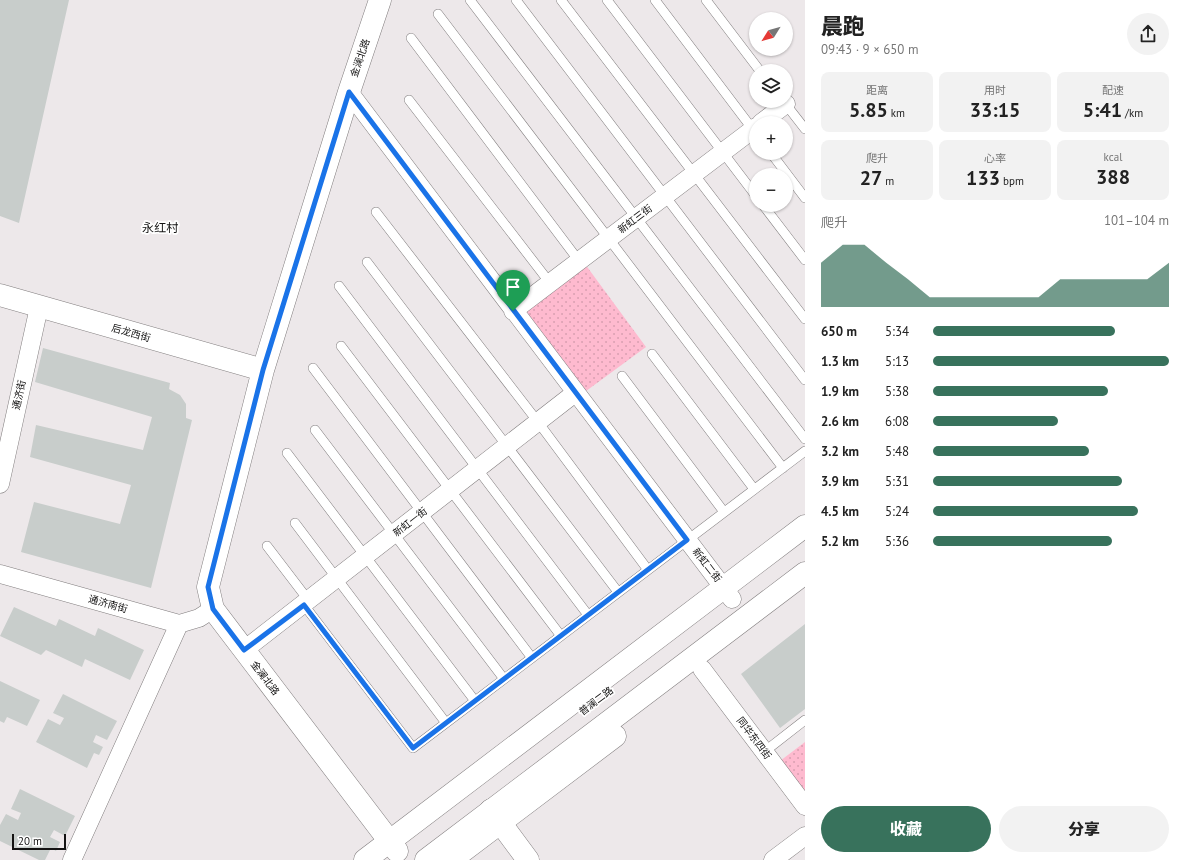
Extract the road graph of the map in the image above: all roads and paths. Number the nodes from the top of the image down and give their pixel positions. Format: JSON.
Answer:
{"nodes":[{"id":1,"x":380,"y":0,"type":"edge"},
{"id":2,"x":470,"y":0,"type":"edge"},
{"id":3,"x":516,"y":0,"type":"edge"},
{"id":4,"x":561,"y":0,"type":"edge"},
{"id":5,"x":607,"y":0,"type":"edge"},
{"id":6,"x":655,"y":0,"type":"edge"},
{"id":7,"x":706,"y":0,"type":"edge"},
{"id":8,"x":438,"y":14,"type":"dead end"},
{"id":9,"x":411,"y":38,"type":"dead end"},
{"id":10,"x":755,"y":64,"type":"edge"},
{"id":11,"x":349,"y":92,"type":"junction"},
{"id":12,"x":409,"y":100,"type":"dead end"},
{"id":13,"x":779,"y":108,"type":"edge"},
{"id":14,"x":789,"y":108,"type":"edge"},
{"id":15,"x":770,"y":116,"type":"edge"},
{"id":16,"x":749,"y":119,"type":"edge"},
{"id":17,"x":805,"y":129,"type":"edge"},
{"id":18,"x":749,"y":133,"type":"edge"},
{"id":19,"x":723,"y":152,"type":"junction"},
{"id":20,"x":776,"y":160,"type":"edge"},
{"id":21,"x":694,"y":174,"type":"junction"},
{"id":22,"x":749,"y":187,"type":"edge"},
{"id":23,"x":665,"y":196,"type":"junction"},
{"id":24,"x":805,"y":198,"type":"edge"},
{"id":25,"x":376,"y":212,"type":"dead end"},
{"id":26,"x":768,"y":212,"type":"edge"},
{"id":27,"x":636,"y":218,"type":"junction"},
{"id":28,"x":609,"y":239,"type":"junction"},
{"id":29,"x":805,"y":260,"type":"edge"},
{"id":30,"x":579,"y":261,"type":"junction"},
{"id":31,"x":367,"y":262,"type":"dead end"},
{"id":32,"x":550,"y":283,"type":"junction"},
{"id":33,"x":339,"y":286,"type":"dead end"},
{"id":34,"x":0,"y":295,"type":"edge"},
{"id":35,"x":39,"y":307,"type":"junction"},
{"id":36,"x":513,"y":311,"type":"junction"},
{"id":37,"x":805,"y":319,"type":"edge"},
{"id":38,"x":341,"y":346,"type":"dead end"},
{"id":39,"x":652,"y":354,"type":"dead end"},
{"id":40,"x":313,"y":368,"type":"dead end"},
{"id":41,"x":263,"y":370,"type":"junction"},
{"id":42,"x":622,"y":376,"type":"dead end"},
{"id":43,"x":805,"y":380,"type":"edge"},
{"id":44,"x":575,"y":393,"type":"junction"},
{"id":45,"x":538,"y":422,"type":"junction"},
{"id":46,"x":315,"y":430,"type":"dead end"},
{"id":47,"x":805,"y":439,"type":"edge"},
{"id":48,"x":508,"y":446,"type":"junction"},
{"id":49,"x":805,"y":451,"type":"edge"},
{"id":50,"x":287,"y":453,"type":"dead end"},
{"id":51,"x":783,"y":468,"type":"junction"},
{"id":52,"x":477,"y":470,"type":"junction"},
{"id":53,"x":0,"y":484,"type":"edge"},
{"id":54,"x":754,"y":489,"type":"junction"},
{"id":55,"x":451,"y":490,"type":"junction"},
{"id":56,"x":422,"y":512,"type":"junction"},
{"id":57,"x":724,"y":512,"type":"junction"},
{"id":58,"x":295,"y":523,"type":"dead end"},
{"id":59,"x":805,"y":526,"type":"edge"},
{"id":60,"x":394,"y":534,"type":"junction"},
{"id":61,"x":687,"y":540,"type":"junction"},
{"id":62,"x":805,"y":542,"type":"edge"},
{"id":63,"x":267,"y":546,"type":"dead end"},
{"id":64,"x":366,"y":557,"type":"junction"},
{"id":65,"x":648,"y":570,"type":"junction"},
{"id":66,"x":805,"y":573,"type":"edge"},
{"id":67,"x":0,"y":574,"type":"edge"},
{"id":68,"x":337,"y":579,"type":"junction"},
{"id":69,"x":805,"y":591,"type":"edge"},
{"id":70,"x":618,"y":592,"type":"junction"},
{"id":71,"x":728,"y":593,"type":"junction"},
{"id":72,"x":306,"y":603,"type":"junction"},
{"id":73,"x":213,"y":609,"type":"junction"},
{"id":74,"x":588,"y":615,"type":"junction"},
{"id":75,"x":179,"y":624,"type":"junction"},
{"id":76,"x":561,"y":636,"type":"junction"},
{"id":77,"x":244,"y":650,"type":"junction"},
{"id":78,"x":532,"y":658,"type":"junction"},
{"id":79,"x":702,"y":669,"type":"junction"},
{"id":80,"x":504,"y":679,"type":"junction"},
{"id":81,"x":475,"y":701,"type":"junction"},
{"id":82,"x":805,"y":720,"type":"edge"},
{"id":83,"x":446,"y":723,"type":"junction"},
{"id":84,"x":764,"y":752,"type":"junction"},
{"id":85,"x":805,"y":806,"type":"edge"},
{"id":86,"x":496,"y":817,"type":"junction"},
{"id":87,"x":805,"y":836,"type":"edge"},
{"id":88,"x":391,"y":851,"type":"edge"},
{"id":89,"x":72,"y":860,"type":"edge"},
{"id":90,"x":365,"y":860,"type":"edge"},
{"id":91,"x":426,"y":860,"type":"edge"},
{"id":92,"x":452,"y":860,"type":"edge"},
{"id":93,"x":528,"y":860,"type":"edge"},
{"id":94,"x":773,"y":860,"type":"edge"}],
"edges":[{"from":1,"to":11,"type":"main road","name":"金澜北路"},
{"from":2,"to":27,"type":"lane"},
{"from":3,"to":23,"type":"lane"},
{"from":4,"to":21,"type":"lane"},
{"from":5,"to":19,"type":"lane"},
{"from":6,"to":16,"type":"lane"},
{"from":7,"to":10,"type":"lane"},
{"from":8,"to":28,"type":"lane"},
{"from":9,"to":30,"type":"lane"},
{"from":11,"to":36,"type":"street","name":"新虹二街"},
{"from":11,"to":41,"type":"main road","name":"金澜北路"},
{"from":12,"to":32,"type":"lane"},
{"from":13,"to":15,"type":"street","name":"新虹三街"},
{"from":14,"to":17,"type":"lane"},
{"from":18,"to":19,"type":"street","name":"新虹三街"},
{"from":19,"to":21,"type":"street","name":"新虹三街"},
{"from":19,"to":22,"type":"lane"},
{"from":20,"to":24,"type":"lane"},
{"from":21,"to":23,"type":"street","name":"新虹三街"},
{"from":21,"to":37,"type":"lane"},
{"from":23,"to":27,"type":"street","name":"新虹三街"},
{"from":23,"to":43,"type":"lane"},
{"from":25,"to":45,"type":"lane"},
{"from":26,"to":29,"type":"lane"},
{"from":27,"to":28,"type":"street","name":"新虹三街"},
{"from":27,"to":47,"type":"lane"},
{"from":28,"to":30,"type":"street","name":"新虹三街"},
{"from":28,"to":51,"type":"lane"},
{"from":30,"to":32,"type":"street","name":"新虹三街"},
{"from":31,"to":48,"type":"lane"},
{"from":32,"to":36,"type":"street","name":"新虹三街"},
{"from":33,"to":52,"type":"lane"},
{"from":34,"to":35,"type":"main road","name":"后龙西街"},
{"from":35,"to":41,"type":"main road","name":"后龙西街"},
{"from":35,"to":53,"type":"street","name":"通济街"},
{"from":36,"to":44,"type":"street","name":"新虹二街"},
{"from":38,"to":55,"type":"lane"},
{"from":39,"to":54,"type":"lane"},
{"from":40,"to":56,"type":"lane"},
{"from":41,"to":73,"type":"main road","name":"金澜北路"},
{"from":42,"to":57,"type":"lane"},
{"from":44,"to":45,"type":"street","name":"新虹一街"},
{"from":44,"to":61,"type":"street","name":"新虹二街"},
{"from":45,"to":48,"type":"street","name":"新虹一街"},
{"from":45,"to":65,"type":"lane"},
{"from":46,"to":60,"type":"lane"},
{"from":48,"to":52,"type":"street","name":"新虹一街"},
{"from":48,"to":70,"type":"lane"},
{"from":49,"to":51,"type":"lane"},
{"from":50,"to":64,"type":"lane"},
{"from":51,"to":54,"type":"lane"},
{"from":52,"to":55,"type":"street","name":"新虹一街"},
{"from":52,"to":74,"type":"lane"},
{"from":54,"to":57,"type":"lane"},
{"from":55,"to":56,"type":"street","name":"新虹一街"},
{"from":55,"to":76,"type":"lane"},
{"from":56,"to":60,"type":"street","name":"新虹一街"},
{"from":56,"to":78,"type":"lane"},
{"from":57,"to":61,"type":"lane"},
{"from":58,"to":68,"type":"lane"},
{"from":59,"to":71,"type":"main road"},
{"from":60,"to":64,"type":"street","name":"新虹一街"},
{"from":60,"to":80,"type":"lane"},
{"from":61,"to":65,"type":"lane"},
{"from":61,"to":71,"type":"street","name":"新虹二街"},
{"from":62,"to":71,"type":"main road","name":"普澜二路"},
{"from":63,"to":72,"type":"lane"},
{"from":64,"to":68,"type":"street","name":"新虹一街"},
{"from":64,"to":81,"type":"lane"},
{"from":65,"to":70,"type":"lane"},
{"from":66,"to":86,"type":"main road"},
{"from":67,"to":75,"type":"street","name":"通济南街"},
{"from":68,"to":72,"type":"street","name":"新虹一街"},
{"from":68,"to":83,"type":"lane"},
{"from":69,"to":79,"type":"main road"},
{"from":70,"to":74,"type":"lane"},
{"from":71,"to":88,"type":"main road","name":"普澜二路"},
{"from":72,"to":77,"type":"street","name":"新虹一街"},
{"from":72,"to":83,"type":"lane"},
{"from":73,"to":75,"type":"street"},
{"from":73,"to":77,"type":"main road","name":"金澜北路"},
{"from":74,"to":76,"type":"lane"},
{"from":75,"to":89,"type":"street"},
{"from":76,"to":78,"type":"lane"},
{"from":77,"to":88,"type":"main road","name":"金澜北路"},
{"from":78,"to":80,"type":"lane"},
{"from":79,"to":84,"type":"street","name":"同华东四街"},
{"from":79,"to":86,"type":"main road"},
{"from":80,"to":81,"type":"lane"},
{"from":81,"to":83,"type":"lane"},
{"from":82,"to":84,"type":"lane"},
{"from":84,"to":85,"type":"street","name":"同华东四街"},
{"from":86,"to":91,"type":"main road"},
{"from":86,"to":92,"type":"main road"},
{"from":86,"to":93,"type":"main road"},
{"from":87,"to":94,"type":"street"},
{"from":88,"to":90,"type":"main road","name":"普澜二路"}]}
